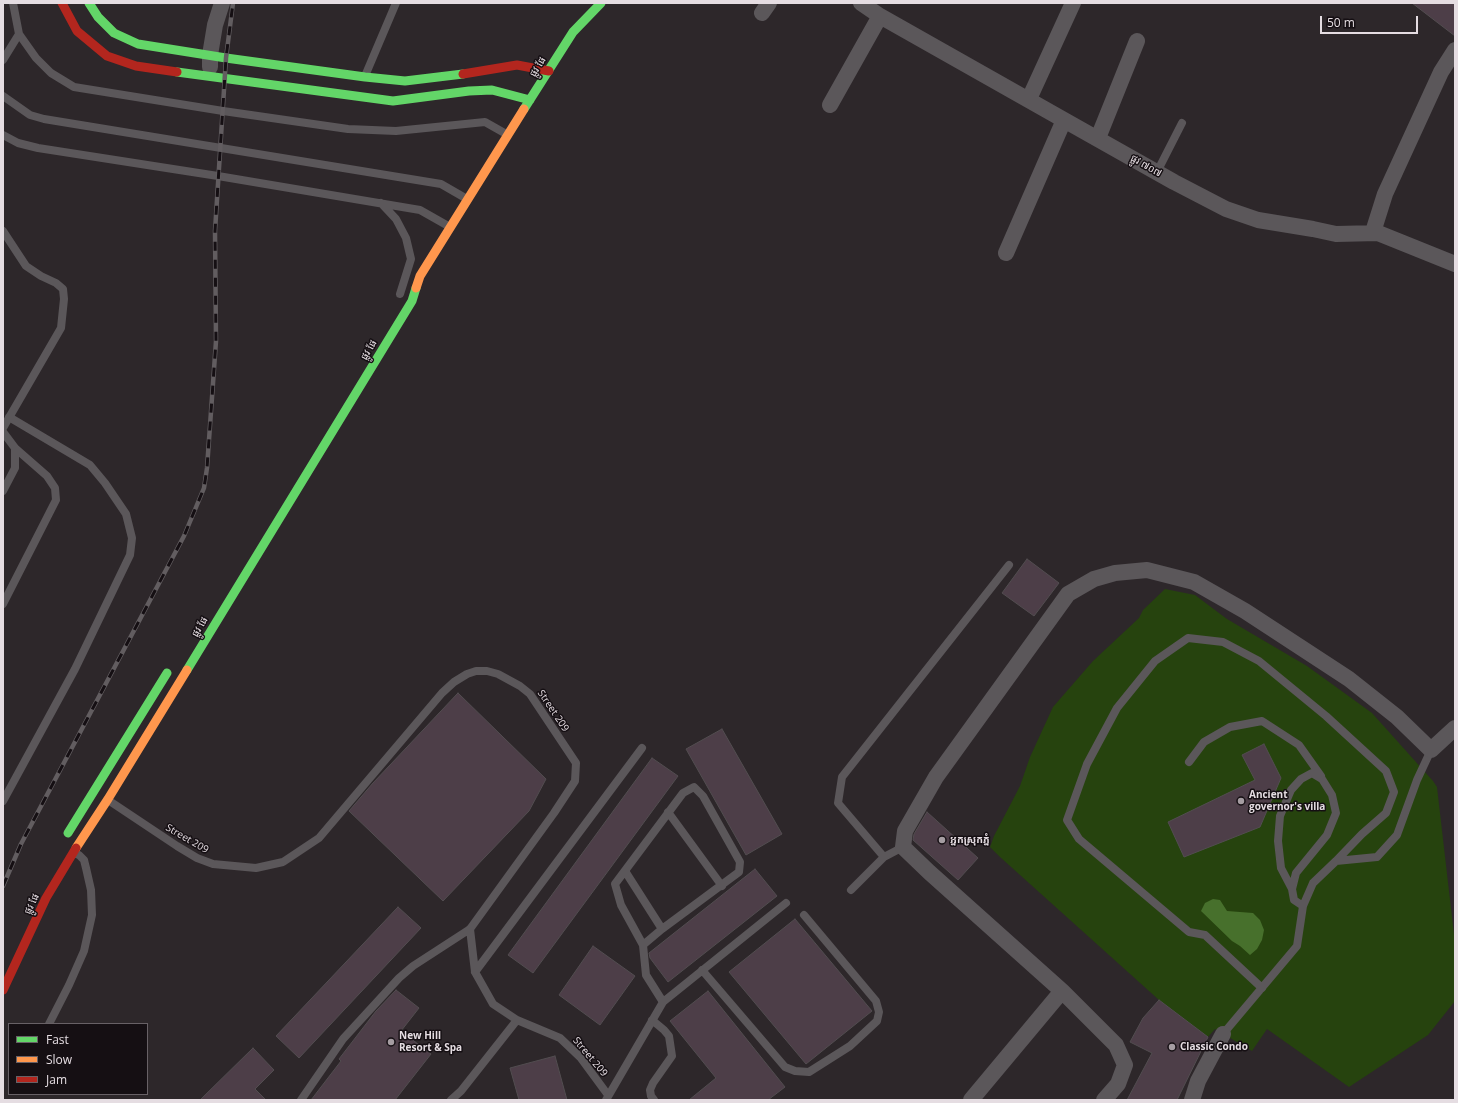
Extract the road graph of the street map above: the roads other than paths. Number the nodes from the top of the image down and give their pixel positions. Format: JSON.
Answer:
{"nodes":[{"id":1,"x":13,"y":3,"type":"edge"},
{"id":2,"x":62,"y":3,"type":"edge"},
{"id":3,"x":90,"y":3,"type":"edge"},
{"id":4,"x":222,"y":3,"type":"edge"},
{"id":5,"x":396,"y":3,"type":"edge"},
{"id":6,"x":601,"y":3,"type":"edge"},
{"id":7,"x":860,"y":3,"type":"edge"},
{"id":8,"x":1073,"y":3,"type":"edge"},
{"id":9,"x":580,"y":10,"type":"dead end"},
{"id":10,"x":880,"y":16,"type":"junction"},
{"id":11,"x":573,"y":32,"type":"junction"},
{"id":12,"x":20,"y":34,"type":"junction"},
{"id":13,"x":1137,"y":41,"type":"dead end"},
{"id":14,"x":1455,"y":50,"type":"edge"},
{"id":15,"x":210,"y":55,"type":"junction"},
{"id":16,"x":3,"y":60,"type":"edge"},
{"id":17,"x":549,"y":71,"type":"junction"},
{"id":18,"x":209,"y":76,"type":"junction"},
{"id":19,"x":365,"y":77,"type":"junction"},
{"id":20,"x":3,"y":96,"type":"edge"},
{"id":21,"x":1029,"y":99,"type":"junction"},
{"id":22,"x":530,"y":100,"type":"junction"},
{"id":23,"x":830,"y":105,"type":"dead end"},
{"id":24,"x":1064,"y":120,"type":"junction"},
{"id":25,"x":1182,"y":123,"type":"dead end"},
{"id":26,"x":508,"y":135,"type":"junction"},
{"id":27,"x":4,"y":136,"type":"edge"},
{"id":28,"x":1098,"y":138,"type":"junction"},
{"id":29,"x":1157,"y":172,"type":"junction"},
{"id":30,"x":468,"y":200,"type":"junction"},
{"id":31,"x":381,"y":203,"type":"junction"},
{"id":32,"x":450,"y":228,"type":"junction"},
{"id":33,"x":3,"y":231,"type":"edge"},
{"id":34,"x":1373,"y":232,"type":"junction"},
{"id":35,"x":1006,"y":253,"type":"dead end"},
{"id":36,"x":1455,"y":264,"type":"edge"},
{"id":37,"x":420,"y":276,"type":"junction"},
{"id":38,"x":398,"y":297,"type":"joint"},
{"id":39,"x":9,"y":417,"type":"junction"},
{"id":40,"x":3,"y":428,"type":"edge"},
{"id":41,"x":3,"y":432,"type":"edge"},
{"id":42,"x":15,"y":448,"type":"junction"},
{"id":43,"x":3,"y":491,"type":"edge"},
{"id":44,"x":1008,"y":565,"type":"dead end"},
{"id":45,"x":3,"y":604,"type":"edge"},
{"id":46,"x":170,"y":668,"type":"dead end"},
{"id":47,"x":1455,"y":728,"type":"edge"},
{"id":48,"x":642,"y":748,"type":"dead end"},
{"id":49,"x":1431,"y":750,"type":"junction"},
{"id":50,"x":1189,"y":762,"type":"dead end"},
{"id":51,"x":1322,"y":779,"type":"junction"},
{"id":52,"x":108,"y":799,"type":"junction"},
{"id":53,"x":3,"y":801,"type":"edge"},
{"id":54,"x":668,"y":812,"type":"junction"},
{"id":55,"x":65,"y":838,"type":"dead end"},
{"id":56,"x":903,"y":847,"type":"junction"},
{"id":57,"x":73,"y":853,"type":"junction"},
{"id":58,"x":884,"y":857,"type":"junction"},
{"id":59,"x":1336,"y":862,"type":"junction"},
{"id":60,"x":625,"y":871,"type":"junction"},
{"id":61,"x":722,"y":886,"type":"junction"},
{"id":62,"x":1292,"y":889,"type":"junction"},
{"id":63,"x":851,"y":890,"type":"dead end"},
{"id":64,"x":786,"y":903,"type":"dead end"},
{"id":65,"x":1303,"y":906,"type":"junction"},
{"id":66,"x":804,"y":915,"type":"dead end"},
{"id":67,"x":662,"y":929,"type":"junction"},
{"id":68,"x":470,"y":930,"type":"junction"},
{"id":69,"x":643,"y":945,"type":"junction"},
{"id":70,"x":702,"y":970,"type":"junction"},
{"id":71,"x":475,"y":972,"type":"junction"},
{"id":72,"x":1262,"y":988,"type":"junction"},
{"id":73,"x":3,"y":990,"type":"edge"},
{"id":74,"x":1062,"y":991,"type":"junction"},
{"id":75,"x":663,"y":1002,"type":"junction"},
{"id":76,"x":517,"y":1020,"type":"junction"},
{"id":77,"x":652,"y":1020,"type":"junction"},
{"id":78,"x":50,"y":1023,"type":"edge"},
{"id":79,"x":1223,"y":1034,"type":"joint"},
{"id":80,"x":607,"y":1097,"type":"edge"},
{"id":81,"x":301,"y":1100,"type":"edge"},
{"id":82,"x":451,"y":1100,"type":"edge"},
{"id":83,"x":654,"y":1100,"type":"edge"},
{"id":84,"x":971,"y":1100,"type":"edge"},
{"id":85,"x":1104,"y":1100,"type":"edge"},
{"id":86,"x":1192,"y":1100,"type":"edge"}],
"edges":[{"from":1,"to":12,"type":"lane"},
{"from":2,"to":18,"type":"street"},
{"from":3,"to":15,"type":"street"},
{"from":4,"to":15,"type":"street"},
{"from":5,"to":19,"type":"lane"},
{"from":6,"to":11,"type":"street","name":"ផ្លូវ ផែ"},
{"from":7,"to":10,"type":"street","name":"ផ្លូវ ៧០៧"},
{"from":8,"to":21,"type":"street"},
{"from":9,"to":11,"type":"street","name":"ផ្លូវ ផែ"},
{"from":10,"to":21,"type":"street","name":"ផ្លូវ ៧០៧"},
{"from":10,"to":23,"type":"street"},
{"from":11,"to":17,"type":"street","name":"ផ្លូវ ផែ"},
{"from":12,"to":16,"type":"lane"},
{"from":12,"to":26,"type":"lane"},
{"from":13,"to":28,"type":"street"},
{"from":14,"to":34,"type":"street"},
{"from":15,"to":18,"type":"street"},
{"from":15,"to":19,"type":"street"},
{"from":17,"to":19,"type":"street"},
{"from":17,"to":22,"type":"street","name":"ផ្លូវ ផែ"},
{"from":18,"to":22,"type":"street"},
{"from":20,"to":30,"type":"lane"},
{"from":21,"to":24,"type":"street","name":"ផ្លូវ ៧០៧"},
{"from":22,"to":26,"type":"street","name":"ផ្លូវ ផែ"},
{"from":24,"to":28,"type":"street","name":"ផ្លូវ ៧០៧"},
{"from":24,"to":35,"type":"street"},
{"from":25,"to":29,"type":"lane"},
{"from":26,"to":30,"type":"street","name":"ផ្លូវ ផែ"},
{"from":27,"to":31,"type":"lane"},
{"from":28,"to":29,"type":"street","name":"ផ្លូវ ៧០៧"},
{"from":29,"to":34,"type":"street","name":"ផ្លូវ ៧០៧"},
{"from":30,"to":32,"type":"street","name":"ផ្លូវ ផែ"},
{"from":31,"to":32,"type":"lane"},
{"from":31,"to":38,"type":"lane"},
{"from":32,"to":37,"type":"street","name":"ផ្លូវ ផែ"},
{"from":33,"to":39,"type":"lane"},
{"from":34,"to":36,"type":"street","name":"ផ្លូវ ៧០៧"},
{"from":37,"to":38,"type":"street","name":"ផ្លូវ ផែ"},
{"from":37,"to":52,"type":"street","name":"ផ្លូវ ផែ"},
{"from":39,"to":40,"type":"lane"},
{"from":39,"to":53,"type":"lane"},
{"from":41,"to":42,"type":"lane"},
{"from":42,"to":43,"type":"lane"},
{"from":42,"to":45,"type":"lane"},
{"from":44,"to":58,"type":"lane"},
{"from":46,"to":55,"type":"street"},
{"from":47,"to":49,"type":"street"},
{"from":48,"to":71,"type":"lane"},
{"from":49,"to":56,"type":"street"},
{"from":49,"to":59,"type":"lane"},
{"from":50,"to":51,"type":"lane"},
{"from":51,"to":62,"type":"lane"},
{"from":51,"to":62,"type":"lane"},
{"from":52,"to":57,"type":"street","name":"ផ្លូវ ផែ"},
{"from":52,"to":68,"type":"lane","name":"Street 209"},
{"from":54,"to":60,"type":"lane"},
{"from":54,"to":61,"type":"lane"},
{"from":54,"to":61,"type":"lane"},
{"from":56,"to":58,"type":"lane"},
{"from":56,"to":74,"type":"street"},
{"from":57,"to":73,"type":"street","name":"ផ្លូវ ផែ"},
{"from":57,"to":78,"type":"lane"},
{"from":58,"to":63,"type":"lane"},
{"from":59,"to":65,"type":"lane"},
{"from":59,"to":72,"type":"lane"},
{"from":60,"to":67,"type":"lane"},
{"from":60,"to":69,"type":"lane"},
{"from":61,"to":67,"type":"lane"},
{"from":62,"to":65,"type":"lane"},
{"from":64,"to":70,"type":"lane"},
{"from":65,"to":72,"type":"lane"},
{"from":66,"to":70,"type":"lane"},
{"from":67,"to":69,"type":"lane"},
{"from":68,"to":71,"type":"lane","name":"Street 209"},
{"from":68,"to":81,"type":"lane"},
{"from":69,"to":75,"type":"lane"},
{"from":70,"to":75,"type":"lane"},
{"from":71,"to":76,"type":"lane","name":"Street 209"},
{"from":72,"to":79,"type":"lane"},
{"from":74,"to":84,"type":"street"},
{"from":74,"to":85,"type":"street"},
{"from":75,"to":77,"type":"lane"},
{"from":76,"to":80,"type":"lane","name":"Street 209"},
{"from":76,"to":82,"type":"lane"},
{"from":77,"to":80,"type":"lane"},
{"from":77,"to":83,"type":"lane"},
{"from":79,"to":86,"type":"street"}]}
